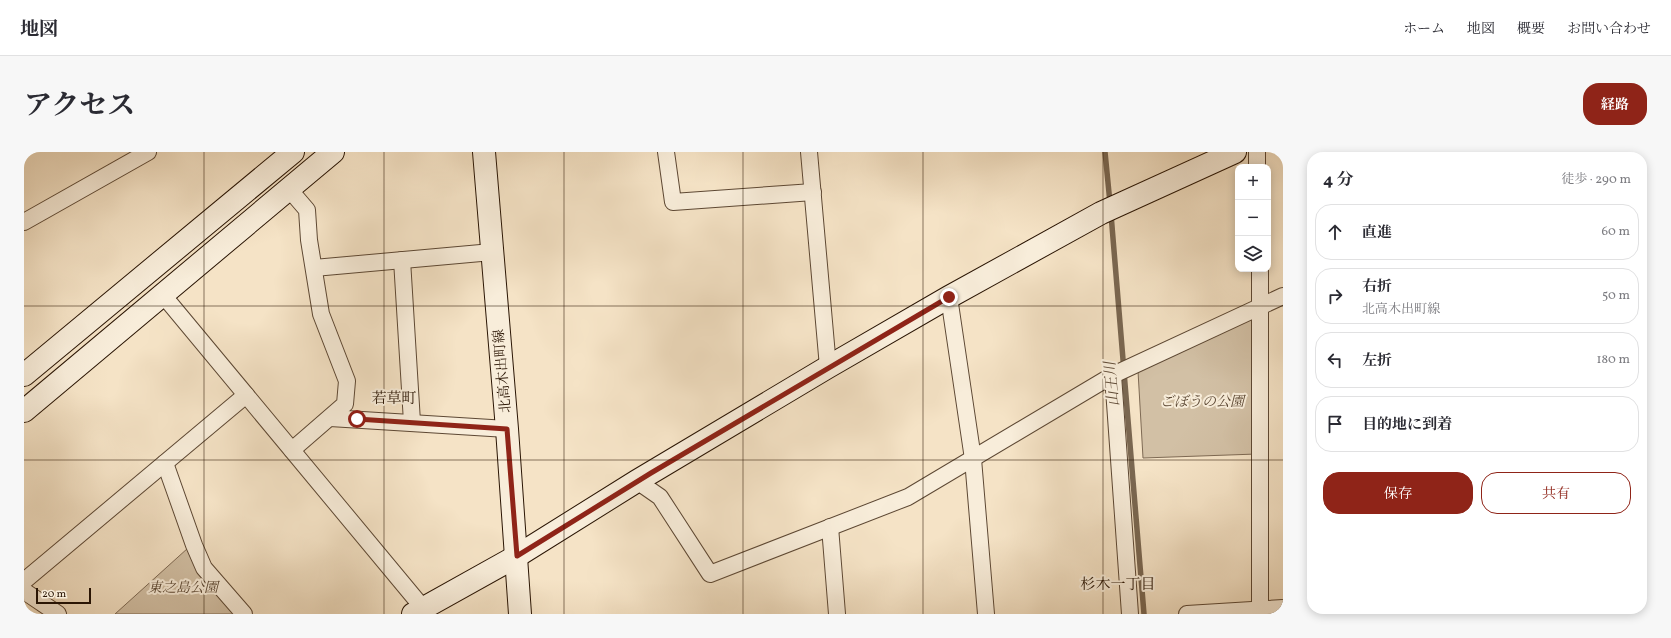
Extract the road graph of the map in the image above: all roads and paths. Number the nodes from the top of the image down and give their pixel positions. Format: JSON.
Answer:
{"nodes":[{"id":1,"x":148,"y":152,"type":"edge"},
{"id":2,"x":293,"y":152,"type":"edge"},
{"id":3,"x":333,"y":152,"type":"edge"},
{"id":4,"x":475,"y":152,"type":"edge"},
{"id":5,"x":484,"y":152,"type":"edge"},
{"id":6,"x":666,"y":152,"type":"edge"},
{"id":7,"x":809,"y":152,"type":"edge"},
{"id":8,"x":1235,"y":152,"type":"edge"},
{"id":9,"x":1257,"y":152,"type":"edge"},
{"id":10,"x":1257,"y":164,"type":"edge"},
{"id":11,"x":289,"y":189,"type":"junction"},
{"id":12,"x":813,"y":192,"type":"junction"},
{"id":13,"x":490,"y":217,"type":"junction"},
{"id":14,"x":24,"y":222,"type":"edge"},
{"id":15,"x":492,"y":252,"type":"junction"},
{"id":16,"x":402,"y":260,"type":"junction"},
{"id":17,"x":314,"y":268,"type":"junction"},
{"id":18,"x":1260,"y":272,"type":"edge"},
{"id":19,"x":163,"y":295,"type":"junction"},
{"id":20,"x":1283,"y":296,"type":"edge"},
{"id":21,"x":949,"y":297,"type":"junction"},
{"id":22,"x":1261,"y":306,"type":"junction"},
{"id":23,"x":828,"y":367,"type":"junction"},
{"id":24,"x":24,"y":375,"type":"edge"},
{"id":25,"x":1113,"y":375,"type":"junction"},
{"id":26,"x":246,"y":395,"type":"junction"},
{"id":27,"x":24,"y":411,"type":"edge"},
{"id":28,"x":330,"y":418,"type":"junction"},
{"id":29,"x":412,"y":422,"type":"junction"},
{"id":30,"x":507,"y":429,"type":"junction"},
{"id":31,"x":292,"y":450,"type":"junction"},
{"id":32,"x":973,"y":458,"type":"junction"},
{"id":33,"x":165,"y":463,"type":"junction"},
{"id":34,"x":637,"y":481,"type":"junction"},
{"id":35,"x":830,"y":528,"type":"junction"},
{"id":36,"x":517,"y":556,"type":"junction"},
{"id":37,"x":24,"y":581,"type":"edge"},
{"id":38,"x":24,"y":591,"type":"edge"},
{"id":39,"x":1260,"y":608,"type":"junction"},
{"id":40,"x":1283,"y":608,"type":"edge"},
{"id":41,"x":418,"y":611,"type":"edge"},
{"id":42,"x":58,"y":614,"type":"edge"},
{"id":43,"x":244,"y":614,"type":"edge"},
{"id":44,"x":520,"y":614,"type":"edge"},
{"id":45,"x":837,"y":614,"type":"edge"},
{"id":46,"x":986,"y":614,"type":"edge"},
{"id":47,"x":1130,"y":614,"type":"edge"},
{"id":48,"x":1187,"y":614,"type":"edge"}],
"edges":[{"from":1,"to":14,"type":"street"},
{"from":2,"to":24,"type":"street"},
{"from":3,"to":11,"type":"street"},
{"from":4,"to":13,"type":"street"},
{"from":5,"to":13,"type":"street","name":"北高木出町線"},
{"from":6,"to":12,"type":"street"},
{"from":7,"to":12,"type":"street"},
{"from":8,"to":21,"type":"street"},
{"from":9,"to":10,"type":"street"},
{"from":11,"to":17,"type":"street"},
{"from":11,"to":19,"type":"street"},
{"from":12,"to":23,"type":"street"},
{"from":13,"to":15,"type":"street","name":"北高木出町線"},
{"from":15,"to":16,"type":"street"},
{"from":15,"to":30,"type":"street","name":"北高木出町線"},
{"from":16,"to":17,"type":"street"},
{"from":16,"to":29,"type":"street"},
{"from":17,"to":28,"type":"street"},
{"from":18,"to":22,"type":"street"},
{"from":19,"to":26,"type":"street"},
{"from":19,"to":27,"type":"street"},
{"from":20,"to":22,"type":"street"},
{"from":21,"to":23,"type":"street"},
{"from":21,"to":32,"type":"street"},
{"from":22,"to":25,"type":"street"},
{"from":22,"to":39,"type":"street"},
{"from":23,"to":34,"type":"street"},
{"from":25,"to":32,"type":"street"},
{"from":25,"to":47,"type":"street"},
{"from":26,"to":31,"type":"street"},
{"from":26,"to":33,"type":"street"},
{"from":28,"to":29,"type":"street"},
{"from":28,"to":31,"type":"street"},
{"from":29,"to":30,"type":"street"},
{"from":30,"to":36,"type":"street","name":"北高木出町線"},
{"from":31,"to":41,"type":"street"},
{"from":32,"to":35,"type":"street"},
{"from":32,"to":46,"type":"street"},
{"from":33,"to":37,"type":"street"},
{"from":33,"to":43,"type":"street"},
{"from":34,"to":35,"type":"street"},
{"from":34,"to":36,"type":"street"},
{"from":35,"to":45,"type":"street"},
{"from":36,"to":41,"type":"street"},
{"from":36,"to":44,"type":"street","name":"北高木出町線"},
{"from":38,"to":42,"type":"street"},
{"from":39,"to":40,"type":"street"},
{"from":39,"to":48,"type":"street"}]}
